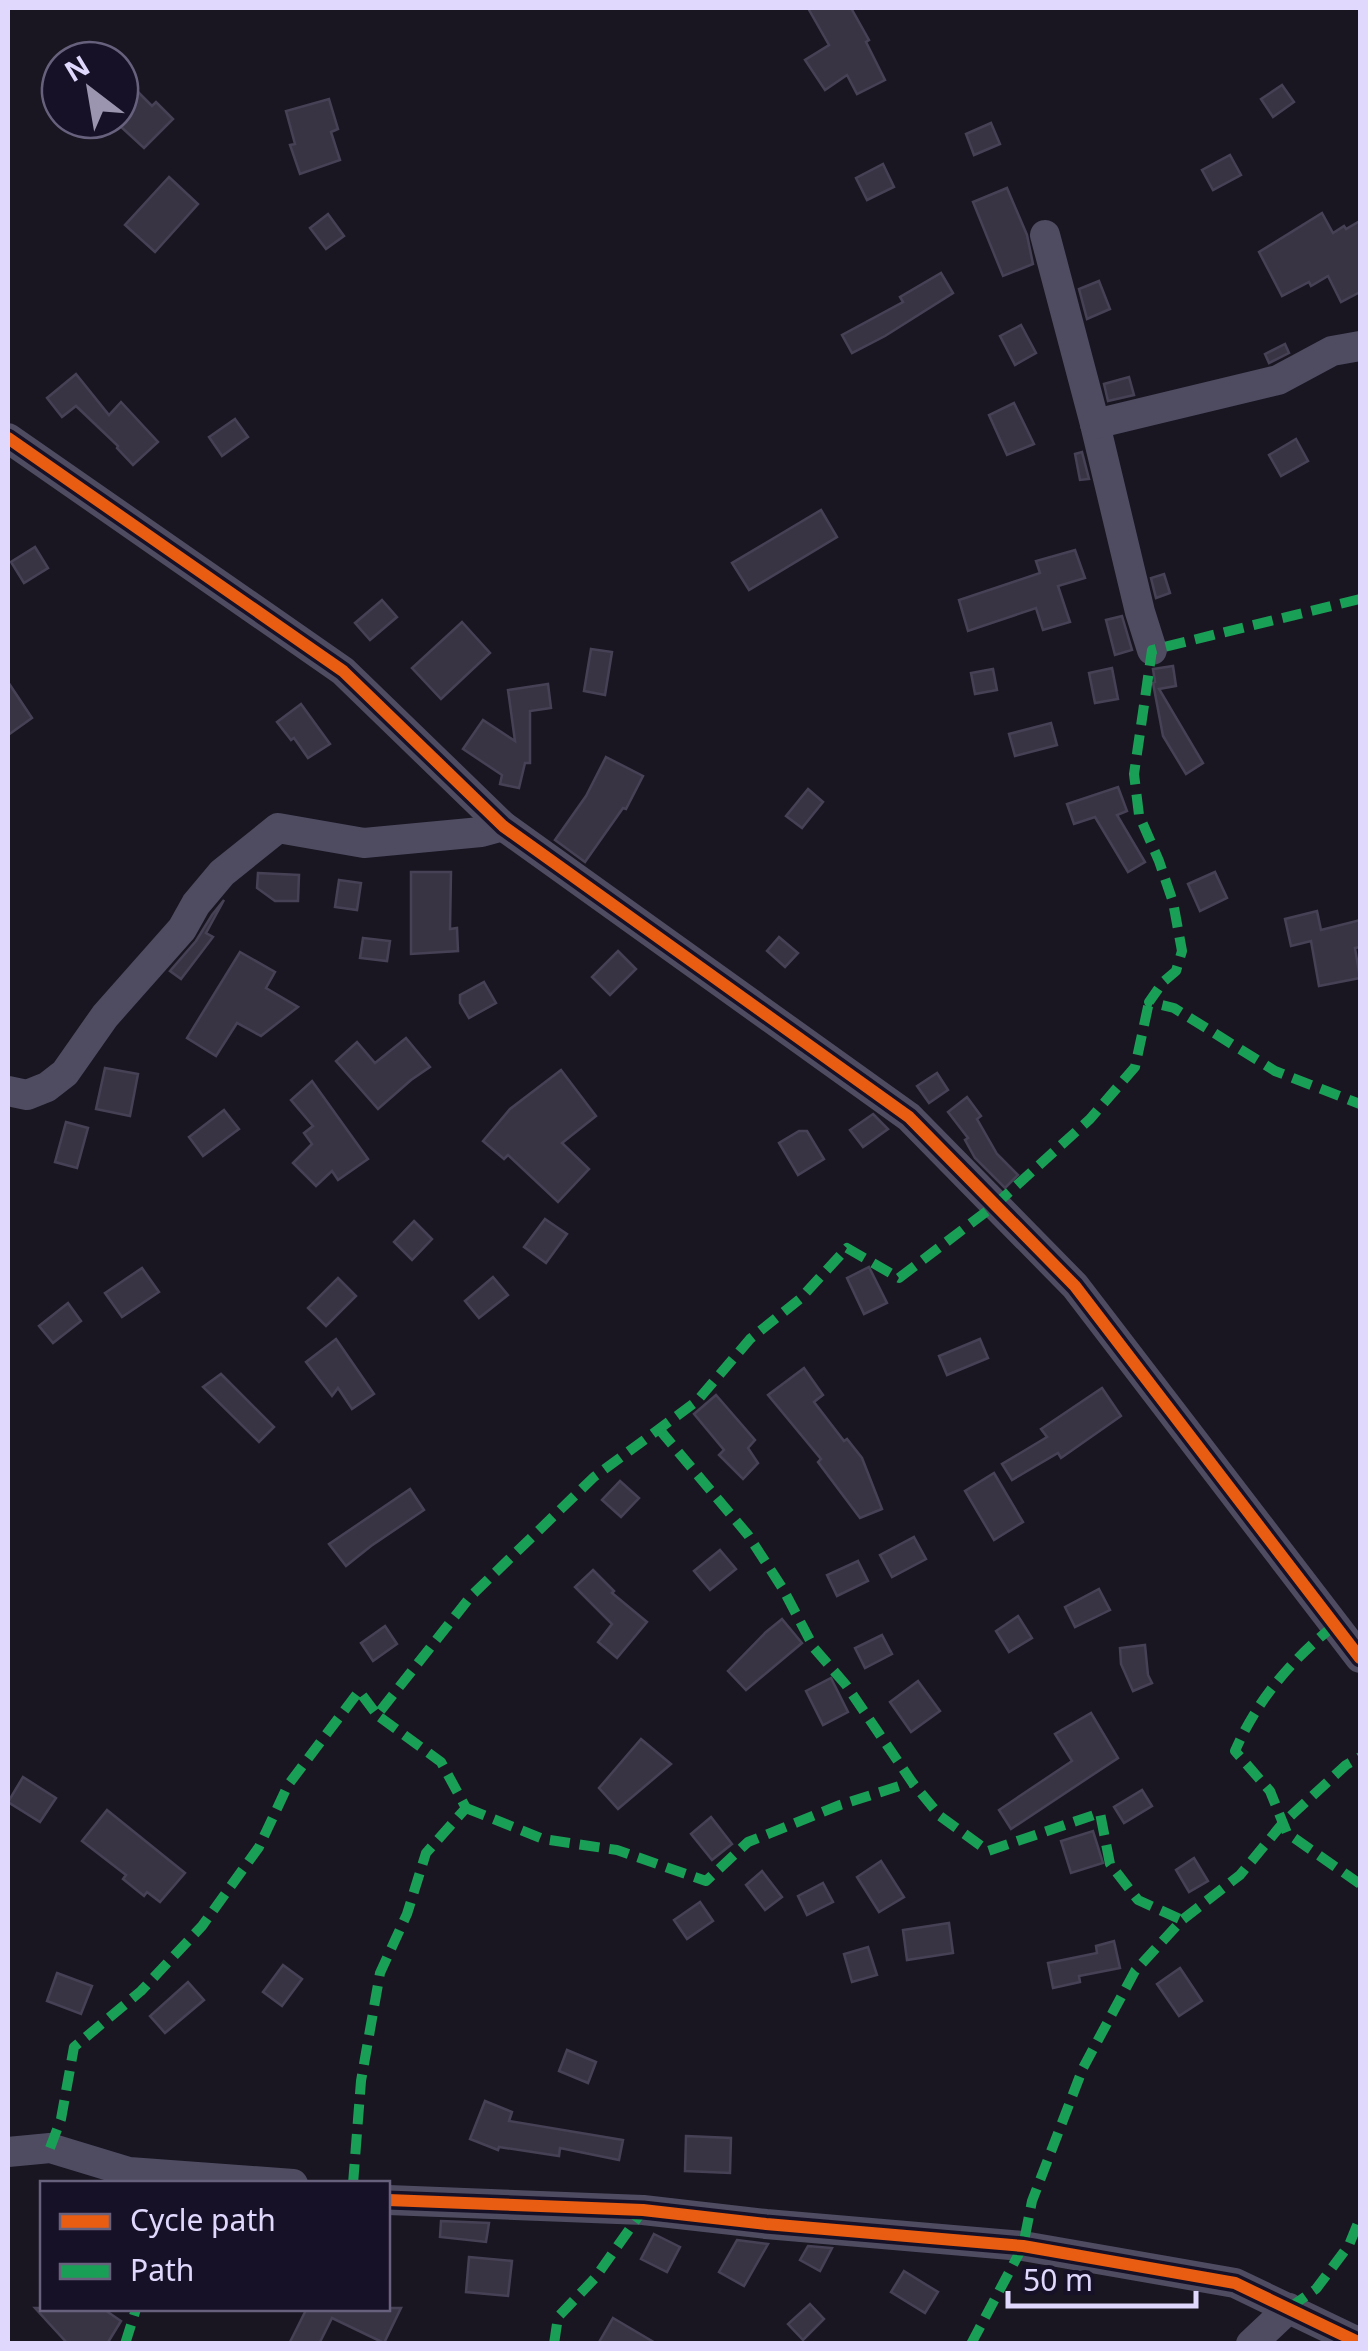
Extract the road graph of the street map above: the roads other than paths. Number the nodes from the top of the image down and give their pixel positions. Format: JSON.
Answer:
{"nodes":[{"id":1,"x":1045,"y":235,"type":"dead end"},
{"id":2,"x":1360,"y":346,"type":"edge"},
{"id":3,"x":1095,"y":424,"type":"junction"},
{"id":4,"x":8,"y":438,"type":"edge"},
{"id":5,"x":1152,"y":650,"type":"dead end"},
{"id":6,"x":503,"y":826,"type":"junction"},
{"id":7,"x":8,"y":1092,"type":"edge"},
{"id":8,"x":1360,"y":1658,"type":"edge"},
{"id":9,"x":8,"y":2152,"type":"edge"},
{"id":10,"x":253,"y":2181,"type":"edge"},
{"id":11,"x":390,"y":2200,"type":"edge"},
{"id":12,"x":1289,"y":2308,"type":"junction"},
{"id":13,"x":1360,"y":2343,"type":"edge"},
{"id":14,"x":1251,"y":2344,"type":"edge"}],
"edges":[{"from":1,"to":3,"type":"street"},
{"from":2,"to":3,"type":"street"},
{"from":3,"to":5,"type":"street"},
{"from":4,"to":6,"type":"street"},
{"from":6,"to":7,"type":"street"},
{"from":6,"to":8,"type":"street"},
{"from":9,"to":10,"type":"street"},
{"from":11,"to":12,"type":"street"},
{"from":12,"to":13,"type":"street"},
{"from":12,"to":14,"type":"street"}]}
